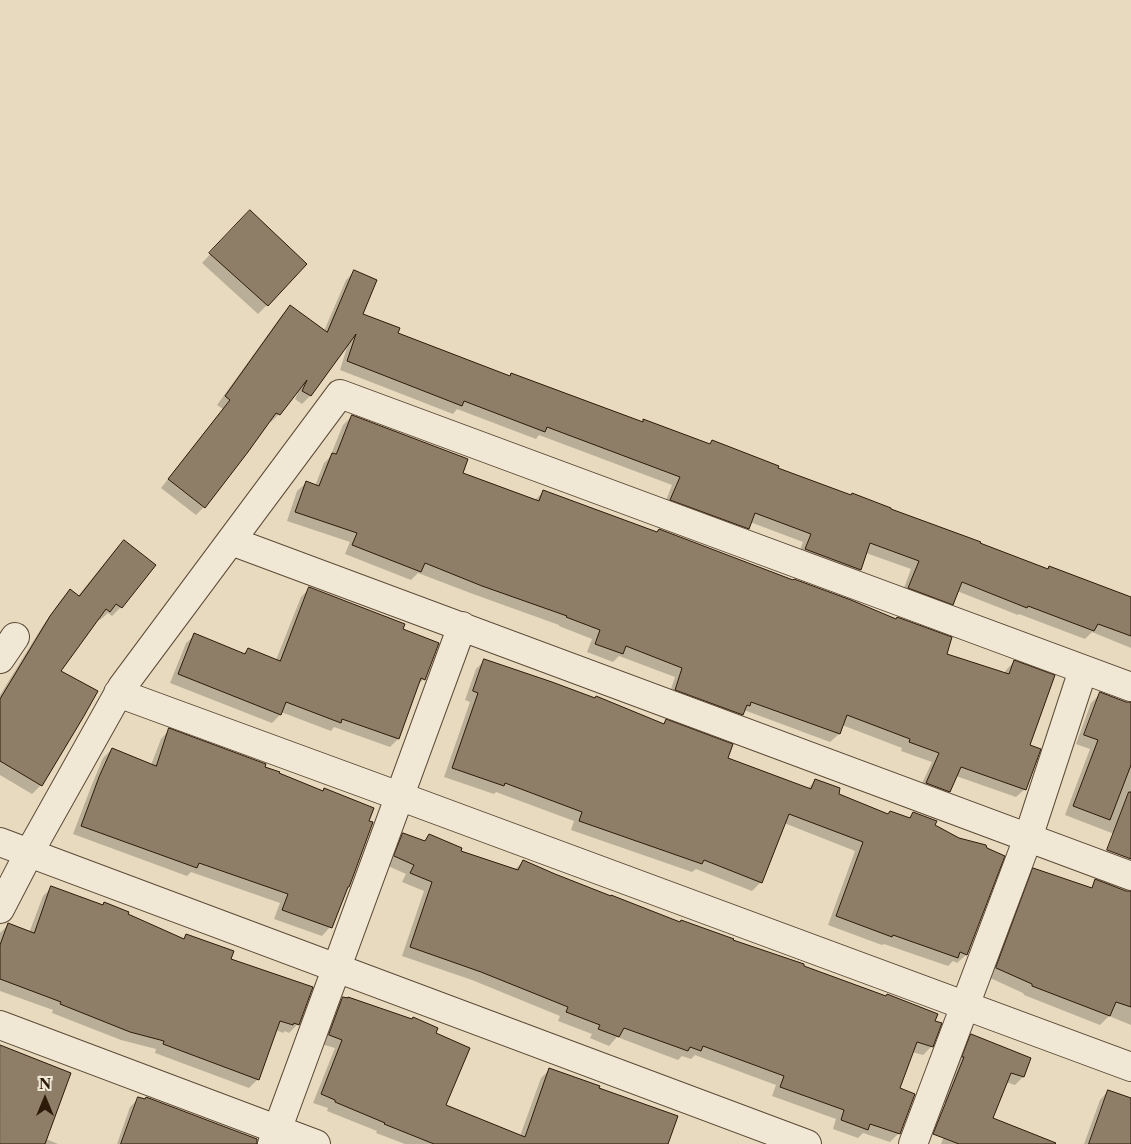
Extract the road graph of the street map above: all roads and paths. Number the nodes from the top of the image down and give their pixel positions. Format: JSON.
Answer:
{"nodes":[{"id":1,"x":231,"y":541,"type":"junction"},
{"id":2,"x":462,"y":626,"type":"junction"},
{"id":3,"x":15,"y":637,"type":"dead end"},
{"id":4,"x":0,"y":659,"type":"edge"},
{"id":5,"x":1084,"y":670,"type":"junction"},
{"id":6,"x":1131,"y":688,"type":"edge"},
{"id":7,"x":118,"y":694,"type":"junction"},
{"id":8,"x":399,"y":796,"type":"junction"},
{"id":9,"x":1028,"y":838,"type":"junction"},
{"id":10,"x":0,"y":842,"type":"edge"},
{"id":11,"x":29,"y":852,"type":"junction"},
{"id":12,"x":1131,"y":876,"type":"edge"},
{"id":13,"x":0,"y":909,"type":"edge"},
{"id":14,"x":337,"y":968,"type":"junction"},
{"id":15,"x":966,"y":1006,"type":"junction"},
{"id":16,"x":0,"y":1025,"type":"edge"},
{"id":17,"x":1131,"y":1067,"type":"edge"},
{"id":18,"x":275,"y":1137,"type":"edge"},
{"id":19,"x":316,"y":1144,"type":"edge"},
{"id":20,"x":807,"y":1144,"type":"edge"},
{"id":21,"x":914,"y":1144,"type":"edge"}],
"edges":[{"from":1,"to":2,"type":"street"},
{"from":1,"to":5,"type":"street"},
{"from":1,"to":7,"type":"street"},
{"from":2,"to":8,"type":"street"},
{"from":2,"to":9,"type":"street"},
{"from":3,"to":4,"type":"street"},
{"from":5,"to":6,"type":"street"},
{"from":5,"to":9,"type":"street"},
{"from":7,"to":8,"type":"street"},
{"from":7,"to":11,"type":"street"},
{"from":8,"to":14,"type":"street"},
{"from":8,"to":15,"type":"street"},
{"from":9,"to":12,"type":"street"},
{"from":9,"to":15,"type":"street"},
{"from":10,"to":11,"type":"street"},
{"from":11,"to":13,"type":"street"},
{"from":11,"to":14,"type":"street"},
{"from":14,"to":18,"type":"street"},
{"from":14,"to":20,"type":"street"},
{"from":15,"to":17,"type":"street"},
{"from":15,"to":21,"type":"street"},
{"from":16,"to":18,"type":"street"},
{"from":18,"to":19,"type":"street"}]}
